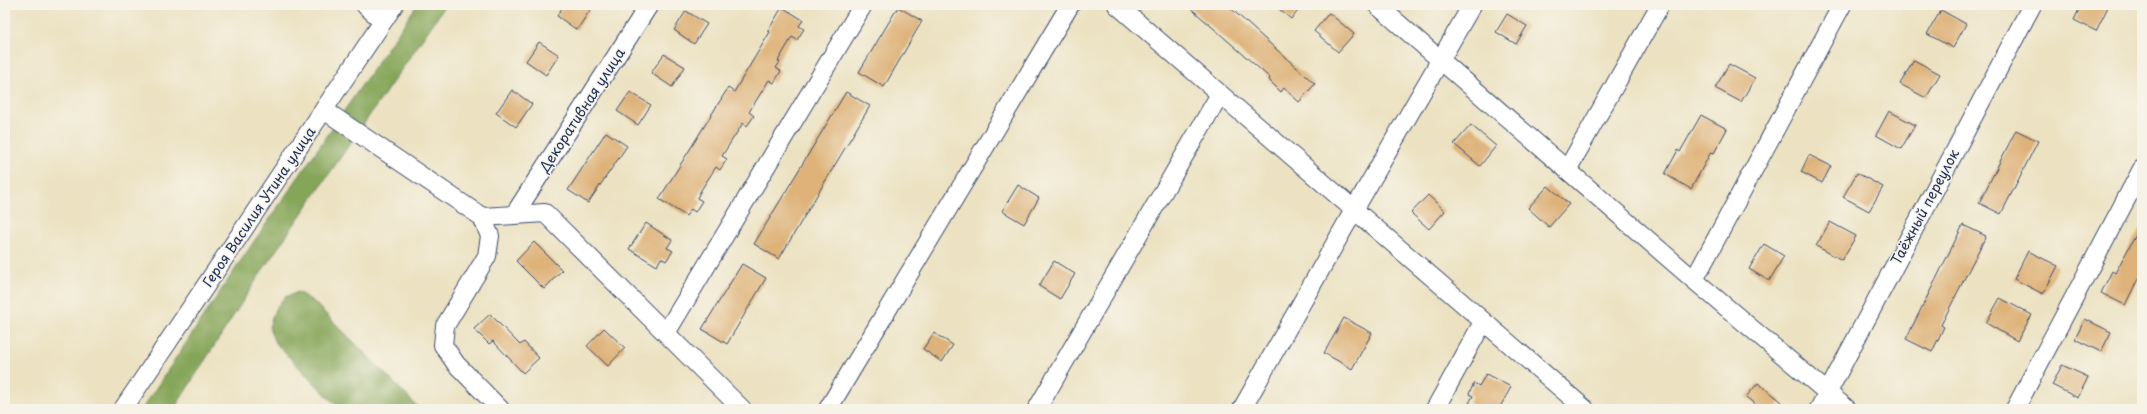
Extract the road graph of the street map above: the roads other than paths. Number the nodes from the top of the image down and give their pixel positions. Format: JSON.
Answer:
{"nodes":[{"id":1,"x":365,"y":5,"type":"edge"},
{"id":2,"x":394,"y":5,"type":"edge"},
{"id":3,"x":649,"y":5,"type":"edge"},
{"id":4,"x":863,"y":5,"type":"edge"},
{"id":5,"x":1070,"y":5,"type":"edge"},
{"id":6,"x":1117,"y":5,"type":"edge"},
{"id":7,"x":1377,"y":5,"type":"edge"},
{"id":8,"x":1472,"y":5,"type":"edge"},
{"id":9,"x":1660,"y":5,"type":"edge"},
{"id":10,"x":1842,"y":5,"type":"edge"},
{"id":11,"x":2032,"y":5,"type":"edge"},
{"id":12,"x":384,"y":21,"type":"junction"},
{"id":13,"x":1440,"y":61,"type":"junction"},
{"id":14,"x":1220,"y":94,"type":"junction"},
{"id":15,"x":324,"y":110,"type":"junction"},
{"id":16,"x":2142,"y":169,"type":"edge"},
{"id":17,"x":1566,"y":170,"type":"junction"},
{"id":18,"x":1354,"y":210,"type":"junction"},
{"id":19,"x":514,"y":215,"type":"junction"},
{"id":20,"x":482,"y":217,"type":"junction"},
{"id":21,"x":1694,"y":280,"type":"junction"},
{"id":22,"x":1483,"y":322,"type":"junction"},
{"id":23,"x":666,"y":333,"type":"junction"},
{"id":24,"x":1828,"y":392,"type":"junction"},
{"id":25,"x":123,"y":409,"type":"edge"},
{"id":26,"x":500,"y":409,"type":"edge"},
{"id":27,"x":742,"y":409,"type":"edge"},
{"id":28,"x":828,"y":409,"type":"edge"},
{"id":29,"x":1037,"y":409,"type":"edge"},
{"id":30,"x":1242,"y":409,"type":"edge"},
{"id":31,"x":1435,"y":409,"type":"edge"},
{"id":32,"x":1584,"y":409,"type":"edge"},
{"id":33,"x":1819,"y":409,"type":"edge"},
{"id":34,"x":1847,"y":409,"type":"edge"},
{"id":35,"x":2015,"y":409,"type":"edge"}],
"edges":[{"from":1,"to":12,"type":"street"},
{"from":2,"to":12,"type":"street","name":"Героя Василия Утина улица"},
{"from":3,"to":19,"type":"street","name":"Декоративная улица"},
{"from":4,"to":23,"type":"street"},
{"from":5,"to":28,"type":"street"},
{"from":6,"to":14,"type":"street"},
{"from":7,"to":13,"type":"street"},
{"from":8,"to":13,"type":"street"},
{"from":9,"to":17,"type":"street"},
{"from":10,"to":21,"type":"street"},
{"from":11,"to":24,"type":"street","name":"Таёжный переулок"},
{"from":12,"to":15,"type":"street","name":"Героя Василия Утина улица"},
{"from":13,"to":17,"type":"street"},
{"from":13,"to":18,"type":"street"},
{"from":14,"to":18,"type":"street"},
{"from":14,"to":29,"type":"street"},
{"from":15,"to":20,"type":"street"},
{"from":15,"to":25,"type":"street","name":"Героя Василия Утина улица"},
{"from":16,"to":35,"type":"street"},
{"from":17,"to":21,"type":"street"},
{"from":18,"to":22,"type":"street"},
{"from":18,"to":30,"type":"street"},
{"from":19,"to":20,"type":"street"},
{"from":19,"to":23,"type":"street"},
{"from":20,"to":26,"type":"street"},
{"from":21,"to":24,"type":"street"},
{"from":22,"to":31,"type":"street"},
{"from":22,"to":32,"type":"street"},
{"from":23,"to":27,"type":"street"},
{"from":24,"to":33,"type":"street","name":"Таёжный переулок"},
{"from":24,"to":34,"type":"street"}]}
